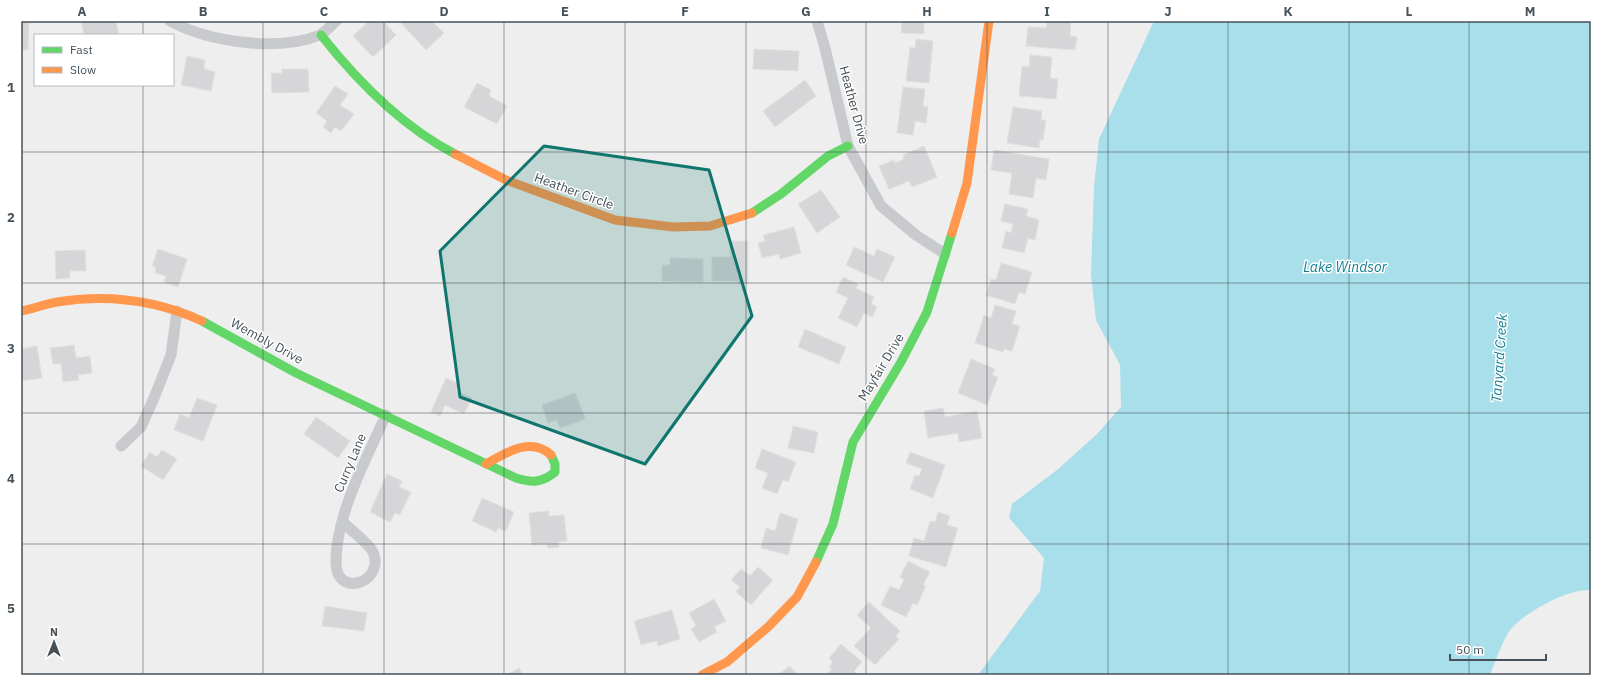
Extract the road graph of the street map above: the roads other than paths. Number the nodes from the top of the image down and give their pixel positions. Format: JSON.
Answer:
{"nodes":[{"id":1,"x":170,"y":21,"type":"edge"},
{"id":2,"x":336,"y":21,"type":"edge"},
{"id":3,"x":817,"y":21,"type":"edge"},
{"id":4,"x":989,"y":21,"type":"edge"},
{"id":5,"x":321,"y":34,"type":"junction"},
{"id":6,"x":848,"y":146,"type":"junction"},
{"id":7,"x":945,"y":254,"type":"junction"},
{"id":8,"x":21,"y":311,"type":"edge"},
{"id":9,"x":177,"y":311,"type":"junction"},
{"id":10,"x":386,"y":415,"type":"junction"},
{"id":11,"x":121,"y":446,"type":"dead end"},
{"id":12,"x":486,"y":464,"type":"junction"},
{"id":13,"x":343,"y":522,"type":"junction"},
{"id":14,"x":702,"y":675,"type":"edge"}],
"edges":[{"from":1,"to":5,"type":"street"},
{"from":2,"to":5,"type":"street"},
{"from":3,"to":6,"type":"street","name":"Heather Drive"},
{"from":4,"to":7,"type":"street","name":"Mayfair Drive"},
{"from":5,"to":6,"type":"street","name":"Heather Circle"},
{"from":6,"to":7,"type":"street","name":"Heather Drive"},
{"from":7,"to":14,"type":"street","name":"Mayfair Drive"},
{"from":8,"to":9,"type":"street","name":"Wembly Drive"},
{"from":9,"to":10,"type":"street","name":"Wembly Drive"},
{"from":9,"to":11,"type":"street"},
{"from":10,"to":12,"type":"street","name":"Wembly Drive"},
{"from":10,"to":13,"type":"street","name":"Curry Lane"},
{"from":12,"to":12,"type":"street","name":"Wembly Drive"},
{"from":13,"to":13,"type":"street","name":"Curry Lane"}]}
